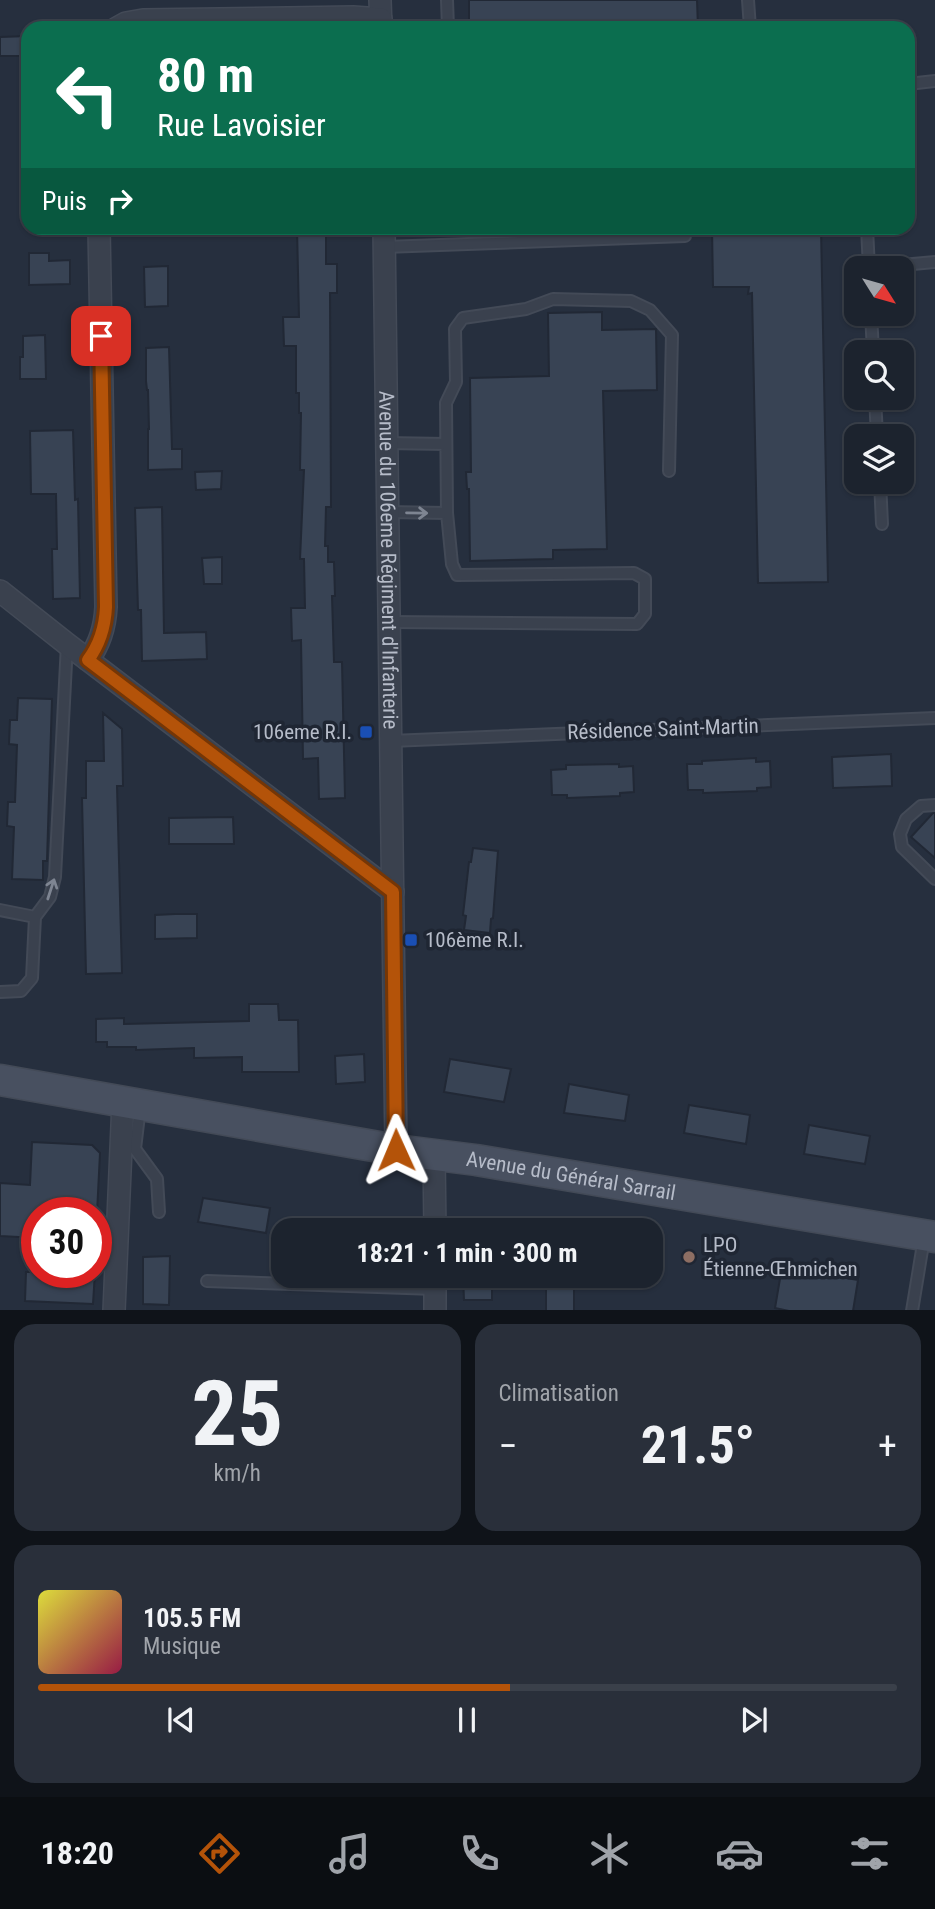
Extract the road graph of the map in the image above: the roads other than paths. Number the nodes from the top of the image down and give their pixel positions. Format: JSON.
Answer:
{"nodes":[{"id":1,"x":447,"y":0,"type":"edge"},
{"id":2,"x":748,"y":0,"type":"edge"},
{"id":3,"x":381,"y":16,"type":"edge"},
{"id":4,"x":137,"y":21,"type":"edge"},
{"id":5,"x":448,"y":21,"type":"edge"},
{"id":6,"x":750,"y":21,"type":"edge"},
{"id":7,"x":935,"y":81,"type":"edge"},
{"id":8,"x":915,"y":83,"type":"edge"},
{"id":9,"x":99,"y":235,"type":"edge"},
{"id":10,"x":867,"y":235,"type":"edge"},
{"id":11,"x":685,"y":236,"type":"dead end"},
{"id":12,"x":384,"y":237,"type":"edge"},
{"id":13,"x":868,"y":256,"type":"edge"},
{"id":14,"x":935,"y":262,"type":"edge"},
{"id":15,"x":914,"y":264,"type":"edge"},
{"id":16,"x":386,"y":443,"type":"junction"},
{"id":17,"x":446,"y":444,"type":"junction"},
{"id":18,"x":669,"y":471,"type":"dead end"},
{"id":19,"x":881,"y":494,"type":"edge"},
{"id":20,"x":387,"y":512,"type":"junction"},
{"id":21,"x":447,"y":513,"type":"junction"},
{"id":22,"x":882,"y":524,"type":"dead end"},
{"id":23,"x":0,"y":591,"type":"edge"},
{"id":24,"x":389,"y":622,"type":"junction"},
{"id":25,"x":67,"y":644,"type":"junction"},
{"id":26,"x":88,"y":660,"type":"junction"},
{"id":27,"x":935,"y":718,"type":"edge"},
{"id":28,"x":391,"y":741,"type":"junction"},
{"id":29,"x":935,"y":805,"type":"edge"},
{"id":30,"x":935,"y":878,"type":"edge"},
{"id":31,"x":393,"y":892,"type":"junction"},
{"id":32,"x":0,"y":910,"type":"edge"},
{"id":33,"x":34,"y":917,"type":"junction"},
{"id":34,"x":0,"y":992,"type":"edge"},
{"id":35,"x":0,"y":1080,"type":"edge"},
{"id":36,"x":132,"y":1103,"type":"junction"},
{"id":37,"x":396,"y":1150,"type":"junction"},
{"id":38,"x":434,"y":1155,"type":"junction"},
{"id":39,"x":159,"y":1212,"type":"dead end"},
{"id":40,"x":435,"y":1218,"type":"edge"},
{"id":41,"x":930,"y":1236,"type":"edge"},
{"id":42,"x":207,"y":1281,"type":"dead end"},
{"id":43,"x":271,"y":1281,"type":"edge"},
{"id":44,"x":435,"y":1288,"type":"edge"},
{"id":45,"x":114,"y":1310,"type":"edge"},
{"id":46,"x":435,"y":1310,"type":"edge"},
{"id":47,"x":912,"y":1310,"type":"edge"}],
"edges":[{"from":1,"to":5,"type":"lane"},
{"from":2,"to":6,"type":"lane"},
{"from":3,"to":4,"type":"street"},
{"from":7,"to":8,"type":"lane"},
{"from":9,"to":26,"type":"street"},
{"from":10,"to":13,"type":"lane"},
{"from":11,"to":12,"type":"lane"},
{"from":12,"to":16,"type":"street","name":"Avenue du 106eme Régiment d'Infanterie"},
{"from":14,"to":15,"type":"lane"},
{"from":16,"to":17,"type":"lane"},
{"from":16,"to":20,"type":"street","name":"Avenue du 106eme Régiment d'Infanterie"},
{"from":17,"to":18,"type":"lane"},
{"from":17,"to":21,"type":"lane"},
{"from":19,"to":22,"type":"lane"},
{"from":20,"to":21,"type":"lane","one_way":true},
{"from":20,"to":24,"type":"street","name":"Avenue du 106eme Régiment d'Infanterie"},
{"from":21,"to":24,"type":"lane"},
{"from":23,"to":25,"type":"street"},
{"from":24,"to":28,"type":"street","name":"Avenue du 106eme Régiment d'Infanterie"},
{"from":25,"to":26,"type":"street"},
{"from":33,"to":25,"type":"lane","one_way":true},
{"from":26,"to":31,"type":"street"},
{"from":27,"to":28,"type":"lane","name":"Résidence Saint-Martin"},
{"from":28,"to":31,"type":"street","name":"Avenue du 106eme Régiment d'Infanterie"},
{"from":29,"to":30,"type":"lane"},
{"from":31,"to":37,"type":"street","name":"Avenue du 106eme Régiment d'Infanterie"},
{"from":32,"to":33,"type":"lane"},
{"from":33,"to":34,"type":"lane"},
{"from":35,"to":36,"type":"main road","name":"Avenue du Général Sarrail"},
{"from":36,"to":37,"type":"main road","name":"Avenue du Général Sarrail"},
{"from":36,"to":39,"type":"lane"},
{"from":36,"to":45,"type":"street"},
{"from":37,"to":38,"type":"main road","name":"Avenue du Général Sarrail"},
{"from":38,"to":40,"type":"street"},
{"from":38,"to":41,"type":"main road","name":"Avenue du Général Sarrail"},
{"from":41,"to":47,"type":"lane"},
{"from":42,"to":43,"type":"lane"},
{"from":44,"to":46,"type":"street"}]}
